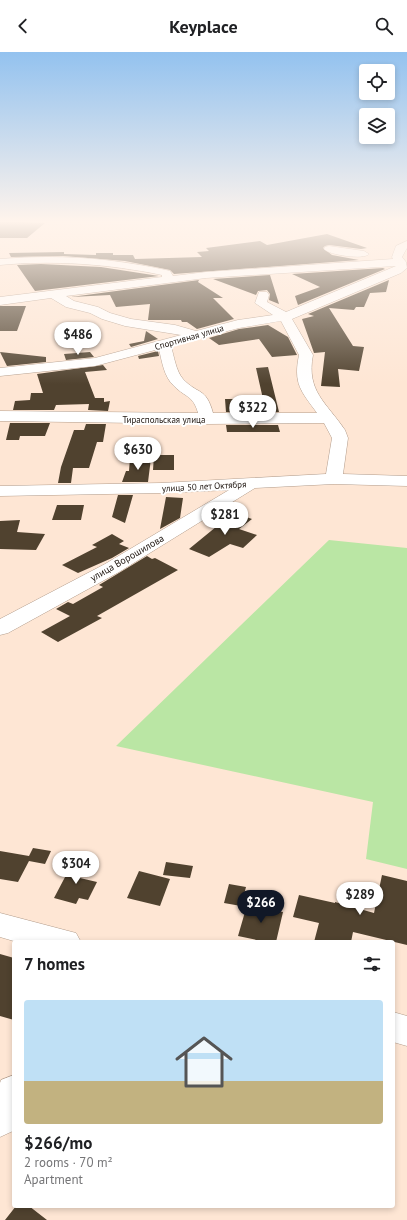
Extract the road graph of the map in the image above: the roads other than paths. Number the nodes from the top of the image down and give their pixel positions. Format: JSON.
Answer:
{"nodes":[{"id":1,"x":167,"y":275,"type":"edge"},
{"id":2,"x":213,"y":275,"type":"edge"},
{"id":3,"x":387,"y":275,"type":"edge"},
{"id":4,"x":170,"y":279,"type":"junction"},
{"id":5,"x":371,"y":280,"type":"junction"},
{"id":6,"x":400,"y":282,"type":"dead end"},
{"id":7,"x":53,"y":294,"type":"junction"},
{"id":8,"x":263,"y":294,"type":"dead end"},
{"id":9,"x":0,"y":301,"type":"edge"},
{"id":10,"x":285,"y":317,"type":"junction"},
{"id":11,"x":194,"y":336,"type":"junction"},
{"id":12,"x":164,"y":345,"type":"junction"},
{"id":13,"x":0,"y":372,"type":"edge"},
{"id":14,"x":0,"y":416,"type":"edge"},
{"id":15,"x":328,"y":418,"type":"junction"},
{"id":16,"x":207,"y":419,"type":"junction"},
{"id":17,"x":334,"y":479,"type":"junction"},
{"id":18,"x":407,"y":481,"type":"edge"},
{"id":19,"x":251,"y":483,"type":"junction"},
{"id":20,"x":0,"y":491,"type":"edge"},
{"id":21,"x":0,"y":628,"type":"edge"},
{"id":22,"x":0,"y":925,"type":"edge"},
{"id":23,"x":58,"y":940,"type":"edge"},
{"id":24,"x":395,"y":1028,"type":"edge"},
{"id":25,"x":407,"y":1031,"type":"edge"},
{"id":26,"x":12,"y":1096,"type":"edge"},
{"id":27,"x":0,"y":1119,"type":"edge"}],
"edges":[{"from":1,"to":4,"type":"street"},
{"from":2,"to":4,"type":"street"},
{"from":3,"to":5,"type":"street","name":"Спортивная улица"},
{"from":4,"to":7,"type":"street"},
{"from":5,"to":6,"type":"street","name":"Спортивная улица"},
{"from":5,"to":10,"type":"street","name":"Спортивная улица"},
{"from":7,"to":9,"type":"street"},
{"from":7,"to":11,"type":"street"},
{"from":8,"to":10,"type":"street"},
{"from":10,"to":11,"type":"street","name":"Спортивная улица"},
{"from":10,"to":15,"type":"street"},
{"from":11,"to":12,"type":"street","name":"Спортивная улица"},
{"from":12,"to":13,"type":"street","name":"Спортивная улица"},
{"from":12,"to":16,"type":"street"},
{"from":14,"to":16,"type":"street","name":"Тираспольская улица"},
{"from":15,"to":16,"type":"street","name":"Тираспольская улица"},
{"from":15,"to":17,"type":"street"},
{"from":17,"to":18,"type":"street","name":"улица 50 лет Октября"},
{"from":17,"to":19,"type":"street","name":"улица 50 лет Октября"},
{"from":19,"to":20,"type":"street","name":"улица 50 лет Октября"},
{"from":19,"to":21,"type":"street","name":"улица Ворошилова"},
{"from":22,"to":23,"type":"street"},
{"from":24,"to":25,"type":"street"},
{"from":26,"to":27,"type":"street"}]}
